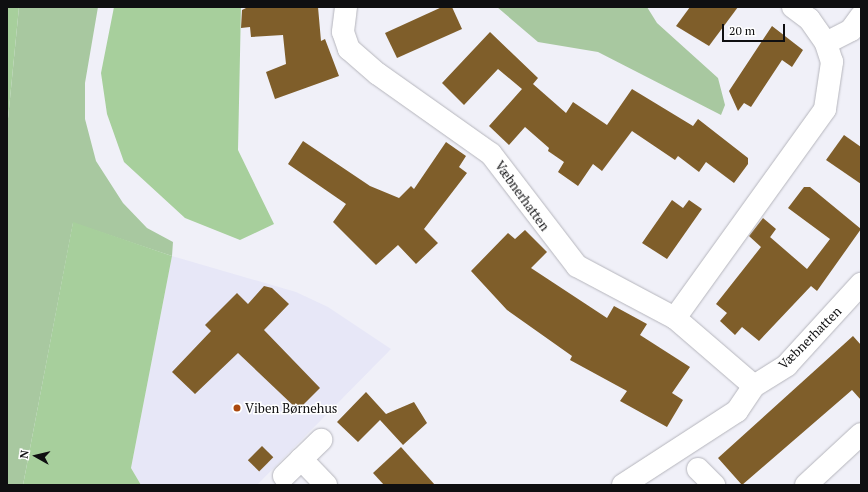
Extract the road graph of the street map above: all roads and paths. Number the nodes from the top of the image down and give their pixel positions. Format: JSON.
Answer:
{"nodes":[{"id":1,"x":346,"y":7,"type":"edge"},
{"id":2,"x":794,"y":7,"type":"edge"},
{"id":3,"x":861,"y":16,"type":"edge"},
{"id":4,"x":826,"y":43,"type":"junction"},
{"id":5,"x":861,"y":284,"type":"edge"},
{"id":6,"x":675,"y":318,"type":"junction"},
{"id":7,"x":754,"y":386,"type":"junction"},
{"id":8,"x":861,"y":434,"type":"edge"},
{"id":9,"x":321,"y":440,"type":"dead end"},
{"id":10,"x":301,"y":459,"type":"junction"},
{"id":11,"x":698,"y":469,"type":"dead end"},
{"id":12,"x":284,"y":476,"type":"dead end"},
{"id":13,"x":326,"y":485,"type":"edge"},
{"id":14,"x":623,"y":485,"type":"edge"},
{"id":15,"x":714,"y":485,"type":"edge"},
{"id":16,"x":806,"y":485,"type":"edge"}],
"edges":[{"from":1,"to":6,"type":"street","name":"Væbnerhatten"},
{"from":2,"to":4,"type":"street"},
{"from":3,"to":4,"type":"street"},
{"from":4,"to":6,"type":"street"},
{"from":5,"to":7,"type":"street","name":"Væbnerhatten"},
{"from":6,"to":7,"type":"street","name":"Væbnerhatten"},
{"from":7,"to":14,"type":"street","name":"Væbnerhatten"},
{"from":8,"to":16,"type":"street"},
{"from":9,"to":10,"type":"street"},
{"from":10,"to":12,"type":"street"},
{"from":10,"to":13,"type":"street"},
{"from":11,"to":15,"type":"street"}]}
